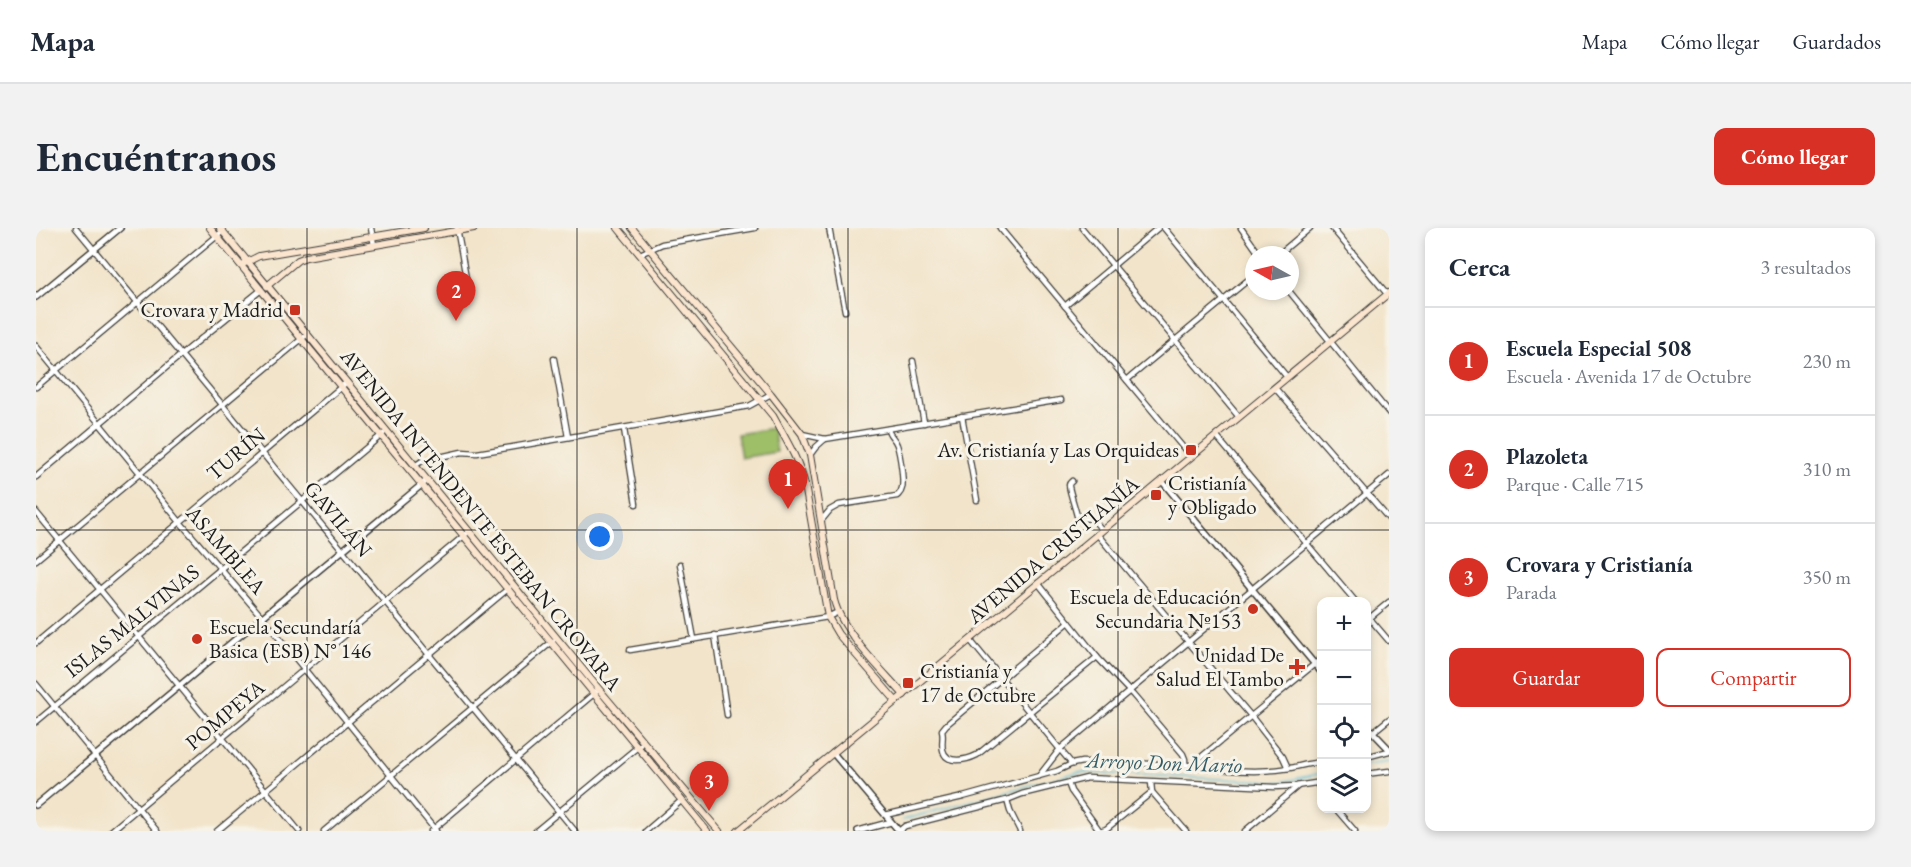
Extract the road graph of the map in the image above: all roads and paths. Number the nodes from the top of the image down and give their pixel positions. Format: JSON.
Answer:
{"nodes":[{"id":1,"x":76,"y":228,"type":"edge"},
{"id":2,"x":120,"y":228,"type":"edge"},
{"id":3,"x":210,"y":228,"type":"edge"},
{"id":4,"x":371,"y":228,"type":"edge"},
{"id":5,"x":424,"y":228,"type":"edge"},
{"id":6,"x":474,"y":228,"type":"edge"},
{"id":7,"x":618,"y":228,"type":"edge"},
{"id":8,"x":632,"y":228,"type":"edge"},
{"id":9,"x":755,"y":228,"type":"edge"},
{"id":10,"x":829,"y":228,"type":"edge"},
{"id":11,"x":1082,"y":228,"type":"edge"},
{"id":12,"x":1158,"y":228,"type":"edge"},
{"id":13,"x":1164,"y":228,"type":"edge"},
{"id":14,"x":1241,"y":228,"type":"edge"},
{"id":15,"x":1310,"y":228,"type":"edge"},
{"id":16,"x":1332,"y":228,"type":"edge"},
{"id":17,"x":457,"y":229,"type":"edge"},
{"id":18,"x":1003,"y":229,"type":"edge"},
{"id":19,"x":220,"y":232,"type":"edge"},
{"id":20,"x":372,"y":236,"type":"junction"},
{"id":21,"x":374,"y":245,"type":"junction"},
{"id":22,"x":1254,"y":246,"type":"edge"},
{"id":23,"x":1289,"y":246,"type":"edge"},
{"id":24,"x":650,"y":248,"type":"junction"},
{"id":25,"x":94,"y":249,"type":"junction"},
{"id":26,"x":640,"y":254,"type":"junction"},
{"id":27,"x":248,"y":261,"type":"junction"},
{"id":28,"x":241,"y":266,"type":"junction"},
{"id":29,"x":1113,"y":266,"type":"junction"},
{"id":30,"x":1245,"y":282,"type":"edge"},
{"id":31,"x":267,"y":286,"type":"junction"},
{"id":32,"x":261,"y":290,"type":"junction"},
{"id":33,"x":469,"y":294,"type":"dead end"},
{"id":34,"x":1388,"y":294,"type":"edge"},
{"id":35,"x":36,"y":297,"type":"edge"},
{"id":36,"x":1224,"y":300,"type":"junction"},
{"id":37,"x":1295,"y":300,"type":"edge"},
{"id":38,"x":137,"y":302,"type":"junction"},
{"id":39,"x":1065,"y":306,"type":"junction"},
{"id":40,"x":845,"y":310,"type":"dead end"},
{"id":41,"x":307,"y":335,"type":"junction"},
{"id":42,"x":301,"y":340,"type":"junction"},
{"id":43,"x":1175,"y":340,"type":"junction"},
{"id":44,"x":1329,"y":342,"type":"junction"},
{"id":45,"x":36,"y":346,"type":"edge"},
{"id":46,"x":181,"y":355,"type":"junction"},
{"id":47,"x":554,"y":359,"type":"dead end"},
{"id":48,"x":913,"y":361,"type":"dead end"},
{"id":49,"x":56,"y":370,"type":"junction"},
{"id":50,"x":1287,"y":377,"type":"junction"},
{"id":51,"x":1126,"y":380,"type":"junction"},
{"id":52,"x":344,"y":385,"type":"junction"},
{"id":53,"x":36,"y":387,"type":"edge"},
{"id":54,"x":1275,"y":388,"type":"junction"},
{"id":55,"x":771,"y":394,"type":"junction"},
{"id":56,"x":1061,"y":400,"type":"dead end"},
{"id":57,"x":760,"y":401,"type":"junction"},
{"id":58,"x":222,"y":404,"type":"junction"},
{"id":59,"x":1389,"y":413,"type":"edge"},
{"id":60,"x":962,"y":416,"type":"junction"},
{"id":61,"x":1239,"y":417,"type":"junction"},
{"id":62,"x":924,"y":423,"type":"junction"},
{"id":63,"x":100,"y":425,"type":"junction"},
{"id":64,"x":624,"y":429,"type":"junction"},
{"id":65,"x":888,"y":429,"type":"junction"},
{"id":66,"x":384,"y":433,"type":"junction"},
{"id":67,"x":802,"y":434,"type":"junction"},
{"id":68,"x":1216,"y":436,"type":"junction"},
{"id":69,"x":568,"y":437,"type":"junction"},
{"id":70,"x":825,"y":439,"type":"junction"},
{"id":71,"x":262,"y":453,"type":"junction"},
{"id":72,"x":810,"y":455,"type":"junction"},
{"id":73,"x":1191,"y":457,"type":"junction"},
{"id":74,"x":416,"y":465,"type":"junction"},
{"id":75,"x":813,"y":472,"type":"junction"},
{"id":76,"x":141,"y":474,"type":"junction"},
{"id":77,"x":803,"y":475,"type":"junction"},
{"id":78,"x":1389,"y":475,"type":"edge"},
{"id":79,"x":36,"y":477,"type":"edge"},
{"id":80,"x":428,"y":480,"type":"junction"},
{"id":81,"x":1072,"y":481,"type":"dead end"},
{"id":82,"x":1162,"y":481,"type":"junction"},
{"id":83,"x":421,"y":485,"type":"junction"},
{"id":84,"x":1367,"y":494,"type":"junction"},
{"id":85,"x":977,"y":500,"type":"dead end"},
{"id":86,"x":303,"y":502,"type":"junction"},
{"id":87,"x":636,"y":504,"type":"dead end"},
{"id":88,"x":36,"y":512,"type":"edge"},
{"id":89,"x":1389,"y":519,"type":"edge"},
{"id":90,"x":821,"y":521,"type":"junction"},
{"id":91,"x":180,"y":522,"type":"junction"},
{"id":92,"x":1100,"y":532,"type":"junction"},
{"id":93,"x":467,"y":533,"type":"junction"},
{"id":94,"x":59,"y":541,"type":"junction"},
{"id":95,"x":1308,"y":543,"type":"junction"},
{"id":96,"x":343,"y":550,"type":"junction"},
{"id":97,"x":36,"y":560,"type":"edge"},
{"id":98,"x":680,"y":564,"type":"dead end"},
{"id":99,"x":221,"y":570,"type":"junction"},
{"id":100,"x":1038,"y":584,"type":"junction"},
{"id":101,"x":511,"y":587,"type":"junction"},
{"id":102,"x":1252,"y":589,"type":"junction"},
{"id":103,"x":99,"y":590,"type":"junction"},
{"id":104,"x":1352,"y":597,"type":"edge"},
{"id":105,"x":386,"y":602,"type":"junction"},
{"id":106,"x":1389,"y":602,"type":"edge"},
{"id":107,"x":838,"y":612,"type":"junction"},
{"id":108,"x":1371,"y":616,"type":"edge"},
{"id":109,"x":262,"y":617,"type":"junction"},
{"id":110,"x":828,"y":617,"type":"junction"},
{"id":111,"x":1371,"y":621,"type":"edge"},
{"id":112,"x":1069,"y":622,"type":"junction"},
{"id":113,"x":715,"y":635,"type":"junction"},
{"id":114,"x":139,"y":638,"type":"junction"},
{"id":115,"x":694,"y":639,"type":"junction"},
{"id":116,"x":554,"y":640,"type":"junction"},
{"id":117,"x":970,"y":640,"type":"junction"},
{"id":118,"x":1389,"y":641,"type":"edge"},
{"id":119,"x":1188,"y":642,"type":"junction"},
{"id":120,"x":36,"y":643,"type":"edge"},
{"id":121,"x":630,"y":650,"type":"dead end"},
{"id":122,"x":429,"y":655,"type":"junction"},
{"id":123,"x":1097,"y":657,"type":"junction"},
{"id":124,"x":1317,"y":662,"type":"edge"},
{"id":125,"x":1314,"y":664,"type":"junction"},
{"id":126,"x":1317,"y":667,"type":"edge"},
{"id":127,"x":304,"y":669,"type":"junction"},
{"id":128,"x":1002,"y":678,"type":"junction"},
{"id":129,"x":36,"y":684,"type":"edge"},
{"id":130,"x":180,"y":687,"type":"junction"},
{"id":131,"x":1130,"y":691,"type":"junction"},
{"id":132,"x":596,"y":692,"type":"junction"},
{"id":133,"x":904,"y":695,"type":"junction"},
{"id":134,"x":896,"y":701,"type":"junction"},
{"id":135,"x":54,"y":706,"type":"junction"},
{"id":136,"x":472,"y":707,"type":"junction"},
{"id":137,"x":1030,"y":712,"type":"junction"},
{"id":138,"x":727,"y":715,"type":"dead end"},
{"id":139,"x":1251,"y":716,"type":"junction"},
{"id":140,"x":1389,"y":719,"type":"edge"},
{"id":141,"x":36,"y":722,"type":"edge"},
{"id":142,"x":348,"y":723,"type":"junction"},
{"id":143,"x":1373,"y":732,"type":"joint"},
{"id":144,"x":222,"y":739,"type":"junction"},
{"id":145,"x":641,"y":745,"type":"junction"},
{"id":146,"x":1060,"y":749,"type":"junction"},
{"id":147,"x":1389,"y":750,"type":"edge"},
{"id":148,"x":833,"y":753,"type":"junction"},
{"id":149,"x":1371,"y":755,"type":"edge"},
{"id":150,"x":95,"y":756,"type":"junction"},
{"id":151,"x":1284,"y":758,"type":"junction"},
{"id":152,"x":515,"y":759,"type":"junction"},
{"id":153,"x":1317,"y":762,"type":"edge"},
{"id":154,"x":1072,"y":764,"type":"junction"},
{"id":155,"x":1300,"y":764,"type":"junction"},
{"id":156,"x":1185,"y":765,"type":"junction"},
{"id":157,"x":1194,"y":766,"type":"junction"},
{"id":158,"x":1288,"y":768,"type":"junction"},
{"id":159,"x":1389,"y":771,"type":"edge"},
{"id":160,"x":1371,"y":773,"type":"edge"},
{"id":161,"x":390,"y":775,"type":"junction"},
{"id":162,"x":1039,"y":776,"type":"junction"},
{"id":163,"x":1151,"y":782,"type":"junction"},
{"id":164,"x":1317,"y":782,"type":"edge"},
{"id":165,"x":1068,"y":783,"type":"junction"},
{"id":166,"x":1298,"y":786,"type":"junction"},
{"id":167,"x":266,"y":792,"type":"junction"},
{"id":168,"x":1152,"y":792,"type":"junction"},
{"id":169,"x":682,"y":800,"type":"junction"},
{"id":170,"x":1007,"y":800,"type":"junction"},
{"id":171,"x":36,"y":806,"type":"edge"},
{"id":172,"x":139,"y":808,"type":"junction"},
{"id":173,"x":559,"y":812,"type":"junction"},
{"id":174,"x":1339,"y":813,"type":"edge"},
{"id":175,"x":885,"y":815,"type":"junction"},
{"id":176,"x":891,"y":822,"type":"junction"},
{"id":177,"x":1253,"y":829,"type":"edge"},
{"id":178,"x":433,"y":830,"type":"edge"},
{"id":179,"x":111,"y":831,"type":"edge"},
{"id":180,"x":157,"y":831,"type":"edge"},
{"id":181,"x":218,"y":831,"type":"edge"},
{"id":182,"x":299,"y":831,"type":"edge"},
{"id":183,"x":324,"y":831,"type":"edge"},
{"id":184,"x":536,"y":831,"type":"edge"},
{"id":185,"x":575,"y":831,"type":"edge"},
{"id":186,"x":646,"y":831,"type":"edge"},
{"id":187,"x":707,"y":831,"type":"edge"},
{"id":188,"x":719,"y":831,"type":"edge"},
{"id":189,"x":738,"y":831,"type":"edge"},
{"id":190,"x":858,"y":831,"type":"edge"},
{"id":191,"x":899,"y":831,"type":"edge"},
{"id":192,"x":1020,"y":831,"type":"edge"},
{"id":193,"x":1100,"y":831,"type":"edge"},
{"id":194,"x":1186,"y":831,"type":"edge"},
{"id":195,"x":1245,"y":831,"type":"edge"},
{"id":196,"x":1355,"y":831,"type":"edge"}],
"edges":[{"from":1,"to":25,"type":"street","name":"GAVILÁN"},
{"from":2,"to":25,"type":"street"},
{"from":3,"to":19,"type":"main road","name":"AVENIDA INTENDENTE ESTEBAN CROVARA"},
{"from":4,"to":20,"type":"street"},
{"from":5,"to":20,"type":"main road"},
{"from":6,"to":17,"type":"main road"},
{"from":7,"to":26,"type":"main road"},
{"from":8,"to":24,"type":"main road"},
{"from":9,"to":24,"type":"street"},
{"from":10,"to":40,"type":"street"},
{"from":11,"to":29,"type":"street"},
{"from":12,"to":29,"type":"street"},
{"from":13,"to":36,"type":"street"},
{"from":14,"to":22,"type":"street"},
{"from":15,"to":23,"type":"street"},
{"from":16,"to":34,"type":"street"},
{"from":17,"to":21,"type":"main road"},
{"from":17,"to":33,"type":"street"},
{"from":18,"to":39,"type":"street"},
{"from":19,"to":27,"type":"main road","name":"AVENIDA INTENDENTE ESTEBAN CROVARA"},
{"from":19,"to":28,"type":"main road","name":"AVENIDA INTENDENTE ESTEBAN CROVARA"},
{"from":19,"to":38,"type":"street"},
{"from":20,"to":21,"type":"street"},
{"from":20,"to":27,"type":"main road"},
{"from":21,"to":31,"type":"main road"},
{"from":24,"to":26,"type":"street"},
{"from":24,"to":55,"type":"main road"},
{"from":25,"to":35,"type":"street"},
{"from":25,"to":38,"type":"street","name":"GAVILÁN"},
{"from":26,"to":57,"type":"main road"},
{"from":27,"to":28,"type":"main road"},
{"from":27,"to":31,"type":"main road","name":"AVENIDA INTENDENTE ESTEBAN CROVARA"},
{"from":28,"to":32,"type":"main road","name":"AVENIDA INTENDENTE ESTEBAN CROVARA"},
{"from":29,"to":39,"type":"street"},
{"from":29,"to":43,"type":"street"},
{"from":30,"to":36,"type":"street"},
{"from":31,"to":32,"type":"main road"},
{"from":31,"to":41,"type":"main road","name":"AVENIDA INTENDENTE ESTEBAN CROVARA"},
{"from":32,"to":42,"type":"main road","name":"AVENIDA INTENDENTE ESTEBAN CROVARA"},
{"from":32,"to":46,"type":"street"},
{"from":34,"to":44,"type":"main road","name":"AVENIDA CRISTIANÍA"},
{"from":36,"to":43,"type":"street"},
{"from":36,"to":50,"type":"street"},
{"from":37,"to":44,"type":"street"},
{"from":38,"to":46,"type":"street","name":"GAVILÁN"},
{"from":38,"to":49,"type":"street"},
{"from":39,"to":51,"type":"street"},
{"from":41,"to":42,"type":"street"},
{"from":41,"to":52,"type":"main road","name":"AVENIDA INTENDENTE ESTEBAN CROVARA"},
{"from":42,"to":52,"type":"main road","name":"AVENIDA INTENDENTE ESTEBAN CROVARA"},
{"from":42,"to":58,"type":"street"},
{"from":43,"to":51,"type":"street"},
{"from":43,"to":61,"type":"street"},
{"from":44,"to":50,"type":"main road","name":"AVENIDA CRISTIANÍA"},
{"from":44,"to":59,"type":"street"},
{"from":45,"to":49,"type":"street","name":"ASAMBLEA"},
{"from":46,"to":58,"type":"street","name":"GAVILÁN"},
{"from":46,"to":63,"type":"street"},
{"from":47,"to":69,"type":"street"},
{"from":48,"to":62,"type":"street"},
{"from":49,"to":53,"type":"street"},
{"from":49,"to":63,"type":"street","name":"ASAMBLEA"},
{"from":50,"to":54,"type":"main road","name":"AVENIDA CRISTIANÍA"},
{"from":51,"to":73,"type":"street"},
{"from":52,"to":66,"type":"main road","name":"AVENIDA INTENDENTE ESTEBAN CROVARA"},
{"from":52,"to":71,"type":"street","name":"TURÍN"},
{"from":54,"to":61,"type":"main road","name":"AVENIDA CRISTIANÍA"},
{"from":54,"to":84,"type":"street"},
{"from":55,"to":57,"type":"street"},
{"from":55,"to":67,"type":"main road"},
{"from":56,"to":60,"type":"street"},
{"from":57,"to":64,"type":"street"},
{"from":57,"to":77,"type":"main road"},
{"from":58,"to":71,"type":"street","name":"GAVILÁN"},
{"from":58,"to":76,"type":"street"},
{"from":60,"to":62,"type":"street"},
{"from":60,"to":85,"type":"street"},
{"from":61,"to":68,"type":"main road","name":"AVENIDA CRISTIANÍA"},
{"from":62,"to":65,"type":"street"},
{"from":63,"to":76,"type":"street","name":"ASAMBLEA"},
{"from":63,"to":79,"type":"street"},
{"from":64,"to":69,"type":"street"},
{"from":64,"to":87,"type":"street"},
{"from":65,"to":70,"type":"street"},
{"from":65,"to":90,"type":"street"},
{"from":66,"to":74,"type":"main road","name":"AVENIDA INTENDENTE ESTEBAN CROVARA"},
{"from":66,"to":83,"type":"main road","name":"AVENIDA INTENDENTE ESTEBAN CROVARA"},
{"from":66,"to":86,"type":"street","name":"ISLAS MALVINAS"},
{"from":67,"to":70,"type":"street"},
{"from":67,"to":72,"type":"main road"},
{"from":68,"to":73,"type":"main road","name":"AVENIDA CRISTIANÍA"},
{"from":68,"to":95,"type":"street"},
{"from":69,"to":74,"type":"street"},
{"from":70,"to":72,"type":"street"},
{"from":71,"to":86,"type":"street","name":"GAVILÁN"},
{"from":71,"to":91,"type":"street","name":"TURÍN"},
{"from":72,"to":75,"type":"main road"},
{"from":73,"to":82,"type":"main road","name":"AVENIDA CRISTIANÍA"},
{"from":74,"to":80,"type":"main road","name":"AVENIDA INTENDENTE ESTEBAN CROVARA"},
{"from":75,"to":77,"type":"street"},
{"from":75,"to":90,"type":"main road"},
{"from":76,"to":91,"type":"street","name":"ASAMBLEA"},
{"from":76,"to":94,"type":"street"},
{"from":77,"to":110,"type":"main road"},
{"from":78,"to":84,"type":"street"},
{"from":80,"to":83,"type":"street"},
{"from":80,"to":93,"type":"main road","name":"AVENIDA INTENDENTE ESTEBAN CROVARA"},
{"from":81,"to":92,"type":"street"},
{"from":82,"to":92,"type":"main road","name":"AVENIDA CRISTIANÍA"},
{"from":82,"to":102,"type":"street"},
{"from":83,"to":93,"type":"main road","name":"AVENIDA INTENDENTE ESTEBAN CROVARA"},
{"from":83,"to":96,"type":"street"},
{"from":84,"to":89,"type":"street"},
{"from":84,"to":95,"type":"street"},
{"from":86,"to":96,"type":"street","name":"GAVILÁN"},
{"from":86,"to":99,"type":"street","name":"ISLAS MALVINAS"},
{"from":88,"to":94,"type":"street"},
{"from":90,"to":107,"type":"main road"},
{"from":91,"to":99,"type":"street","name":"ASAMBLEA"},
{"from":91,"to":103,"type":"street","name":"TURÍN"},
{"from":92,"to":100,"type":"main road","name":"AVENIDA CRISTIANÍA"},
{"from":92,"to":119,"type":"street"},
{"from":93,"to":101,"type":"main road","name":"AVENIDA INTENDENTE ESTEBAN CROVARA"},
{"from":93,"to":105,"type":"street","name":"POMPEYA"},
{"from":94,"to":97,"type":"street"},
{"from":94,"to":103,"type":"street"},
{"from":95,"to":102,"type":"street"},
{"from":95,"to":104,"type":"street"},
{"from":96,"to":105,"type":"street","name":"GAVILÁN"},
{"from":96,"to":109,"type":"street"},
{"from":98,"to":115,"type":"street"},
{"from":99,"to":109,"type":"street","name":"ASAMBLEA"},
{"from":99,"to":114,"type":"street","name":"ISLAS MALVINAS"},
{"from":100,"to":112,"type":"street"},
{"from":100,"to":117,"type":"main road","name":"AVENIDA CRISTIANÍA"},
{"from":101,"to":116,"type":"main road","name":"AVENIDA INTENDENTE ESTEBAN CROVARA"},
{"from":101,"to":122,"type":"street"},
{"from":102,"to":119,"type":"street"},
{"from":102,"to":125,"type":"street"},
{"from":103,"to":114,"type":"street"},
{"from":103,"to":120,"type":"street","name":"TURÍN"},
{"from":105,"to":122,"type":"street","name":"GAVILÁN"},
{"from":105,"to":127,"type":"street","name":"POMPEYA"},
{"from":106,"to":108,"type":"street"},
{"from":107,"to":110,"type":"street"},
{"from":107,"to":133,"type":"main road"},
{"from":109,"to":127,"type":"street","name":"ASAMBLEA"},
{"from":109,"to":130,"type":"street"},
{"from":110,"to":113,"type":"street"},
{"from":110,"to":134,"type":"main road"},
{"from":111,"to":118,"type":"street"},
{"from":112,"to":123,"type":"street"},
{"from":112,"to":128,"type":"street"},
{"from":113,"to":115,"type":"street"},
{"from":113,"to":138,"type":"street"},
{"from":114,"to":130,"type":"street"},
{"from":114,"to":135,"type":"street","name":"ISLAS MALVINAS"},
{"from":115,"to":121,"type":"street"},
{"from":116,"to":132,"type":"main road","name":"AVENIDA INTENDENTE ESTEBAN CROVARA"},
{"from":116,"to":136,"type":"street"},
{"from":117,"to":128,"type":"street"},
{"from":117,"to":133,"type":"main road","name":"AVENIDA CRISTIANÍA"},
{"from":119,"to":131,"type":"street"},
{"from":119,"to":139,"type":"street"},
{"from":122,"to":136,"type":"street","name":"GAVILÁN"},
{"from":122,"to":142,"type":"street"},
{"from":123,"to":131,"type":"street"},
{"from":123,"to":137,"type":"street"},
{"from":124,"to":125,"type":"street"},
{"from":125,"to":126,"type":"street"},
{"from":125,"to":139,"type":"street"},
{"from":127,"to":142,"type":"street","name":"ASAMBLEA"},
{"from":127,"to":144,"type":"street","name":"POMPEYA"},
{"from":128,"to":137,"type":"street"},
{"from":128,"to":137,"type":"street"},
{"from":129,"to":135,"type":"street"},
{"from":130,"to":144,"type":"street"},
{"from":130,"to":150,"type":"street"},
{"from":131,"to":146,"type":"street"},
{"from":131,"to":156,"type":"street"},
{"from":132,"to":145,"type":"main road","name":"AVENIDA INTENDENTE ESTEBAN CROVARA"},
{"from":132,"to":152,"type":"street"},
{"from":133,"to":134,"type":"main road","name":"AVENIDA CRISTIANÍA"},
{"from":134,"to":148,"type":"main road","name":"AVENIDA CRISTIANÍA"},
{"from":135,"to":141,"type":"street","name":"ISLAS MALVINAS"},
{"from":135,"to":150,"type":"street"},
{"from":136,"to":152,"type":"street","name":"GAVILÁN"},
{"from":136,"to":161,"type":"street"},
{"from":137,"to":146,"type":"street"},
{"from":139,"to":151,"type":"street"},
{"from":139,"to":157,"type":"street"},
{"from":140,"to":143,"type":"street"},
{"from":142,"to":161,"type":"street","name":"ASAMBLEA"},
{"from":142,"to":167,"type":"street"},
{"from":143,"to":147,"type":"street"},
{"from":144,"to":167,"type":"street"},
{"from":144,"to":172,"type":"street","name":"POMPEYA"},
{"from":145,"to":169,"type":"main road","name":"AVENIDA INTENDENTE ESTEBAN CROVARA"},
{"from":145,"to":173,"type":"street"},
{"from":145,"to":188,"type":"main road","name":"AVENIDA INTENDENTE ESTEBAN CROVARA"},
{"from":146,"to":154,"type":"street"},
{"from":146,"to":162,"type":"street"},
{"from":147,"to":149,"type":"street"},
{"from":148,"to":175,"type":"street"},
{"from":148,"to":189,"type":"main road","name":"AVENIDA CRISTIANÍA"},
{"from":150,"to":171,"type":"street"},
{"from":150,"to":172,"type":"street"},
{"from":151,"to":155,"type":"street"},
{"from":151,"to":158,"type":"street"},
{"from":152,"to":173,"type":"street","name":"GAVILÁN"},
{"from":152,"to":178,"type":"street"},
{"from":153,"to":155,"type":"street"},
{"from":154,"to":156,"type":"street"},
{"from":154,"to":162,"type":"street"},
{"from":155,"to":158,"type":"street"},
{"from":156,"to":157,"type":"street"},
{"from":157,"to":158,"type":"street"},
{"from":159,"to":160,"type":"street"},
{"from":161,"to":178,"type":"street","name":"ASAMBLEA"},
{"from":161,"to":183,"type":"street"},
{"from":162,"to":175,"type":"street"},
{"from":163,"to":165,"type":"street"},
{"from":163,"to":166,"type":"street"},
{"from":163,"to":168,"type":"street"},
{"from":164,"to":166,"type":"street"},
{"from":165,"to":170,"type":"street"},
{"from":165,"to":193,"type":"street"},
{"from":166,"to":177,"type":"street"},
{"from":167,"to":181,"type":"street"},
{"from":167,"to":182,"type":"street"},
{"from":168,"to":193,"type":"street"},
{"from":168,"to":194,"type":"street"},
{"from":169,"to":186,"type":"street"},
{"from":169,"to":187,"type":"main road","name":"AVENIDA INTENDENTE ESTEBAN CROVARA"},
{"from":170,"to":191,"type":"street"},
{"from":170,"to":192,"type":"street"},
{"from":172,"to":179,"type":"street","name":"POMPEYA"},
{"from":172,"to":180,"type":"street"},
{"from":173,"to":184,"type":"street"},
{"from":173,"to":185,"type":"street","name":"GAVILÁN"},
{"from":174,"to":196,"type":"street"},
{"from":175,"to":176,"type":"street"},
{"from":176,"to":190,"type":"street"},
{"from":176,"to":191,"type":"street"},
{"from":177,"to":195,"type":"street"}]}
